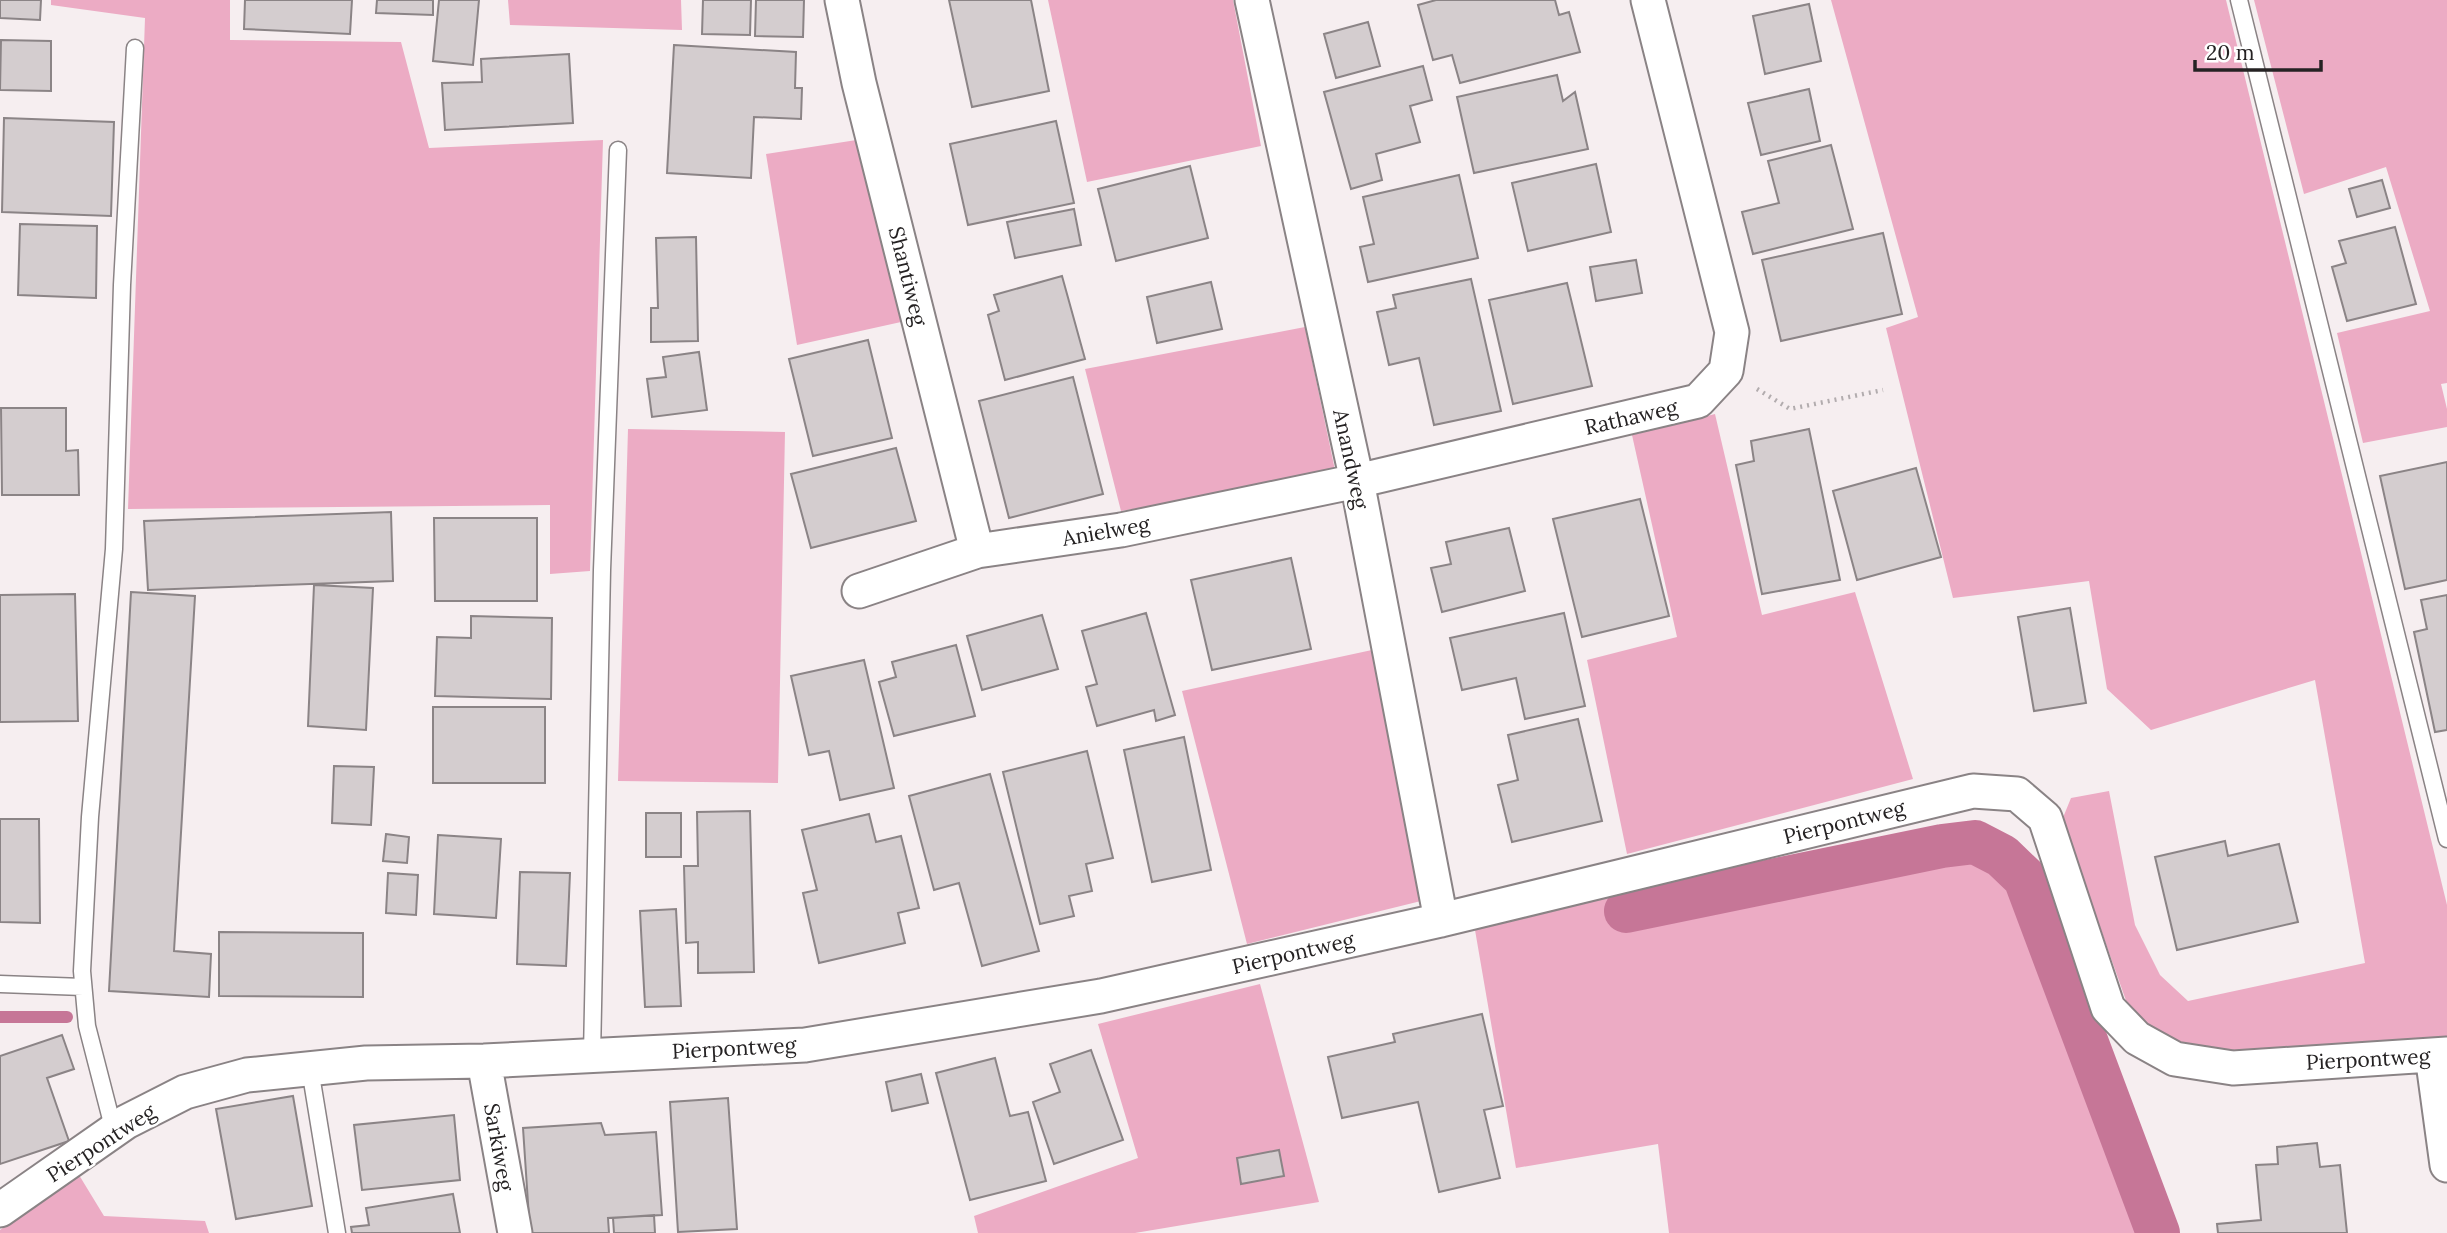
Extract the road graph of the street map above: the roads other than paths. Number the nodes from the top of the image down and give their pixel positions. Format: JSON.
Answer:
{"nodes":[{"id":1,"x":842,"y":0,"type":"edge"},
{"id":2,"x":1252,"y":0,"type":"edge"},
{"id":3,"x":1648,"y":0,"type":"edge"},
{"id":4,"x":2239,"y":0,"type":"edge"},
{"id":5,"x":135,"y":48,"type":"dead end"},
{"id":6,"x":618,"y":150,"type":"dead end"},
{"id":7,"x":1357,"y":481,"type":"junction"},
{"id":8,"x":977,"y":551,"type":"junction"},
{"id":9,"x":859,"y":591,"type":"dead end"},
{"id":10,"x":2447,"y":839,"type":"edge"},
{"id":11,"x":1441,"y":920,"type":"junction"},
{"id":12,"x":0,"y":984,"type":"edge"},
{"id":13,"x":83,"y":987,"type":"junction"},
{"id":14,"x":592,"y":1055,"type":"junction"},
{"id":15,"x":2440,"y":1055,"type":"edge"},
{"id":16,"x":484,"y":1061,"type":"junction"},
{"id":17,"x":310,"y":1069,"type":"junction"},
{"id":18,"x":114,"y":1131,"type":"junction"},
{"id":19,"x":2447,"y":1165,"type":"edge"},
{"id":20,"x":0,"y":1209,"type":"edge"},
{"id":21,"x":337,"y":1233,"type":"edge"},
{"id":22,"x":515,"y":1233,"type":"edge"}],
"edges":[{"from":1,"to":8,"type":"street","name":"Shantiweg"},
{"from":2,"to":7,"type":"street","name":"Anandweg"},
{"from":3,"to":7,"type":"street","name":"Rathaweg"},
{"from":4,"to":10,"type":"lane"},
{"from":5,"to":13,"type":"lane"},
{"from":6,"to":14,"type":"lane"},
{"from":7,"to":8,"type":"street","name":"Anielweg"},
{"from":7,"to":11,"type":"street","name":"Anandweg"},
{"from":8,"to":9,"type":"street","name":"Anielweg"},
{"from":11,"to":14,"type":"street","name":"Pierpontweg"},
{"from":11,"to":15,"type":"street","name":"Pierpontweg"},
{"from":12,"to":13,"type":"lane"},
{"from":13,"to":18,"type":"lane"},
{"from":14,"to":16,"type":"street","name":"Pierpontweg"},
{"from":15,"to":19,"type":"street"},
{"from":16,"to":17,"type":"street","name":"Pierpontweg"},
{"from":16,"to":22,"type":"street","name":"Sarkiweg"},
{"from":17,"to":18,"type":"street","name":"Pierpontweg"},
{"from":17,"to":21,"type":"lane"},
{"from":18,"to":20,"type":"street","name":"Pierpontweg"}]}
